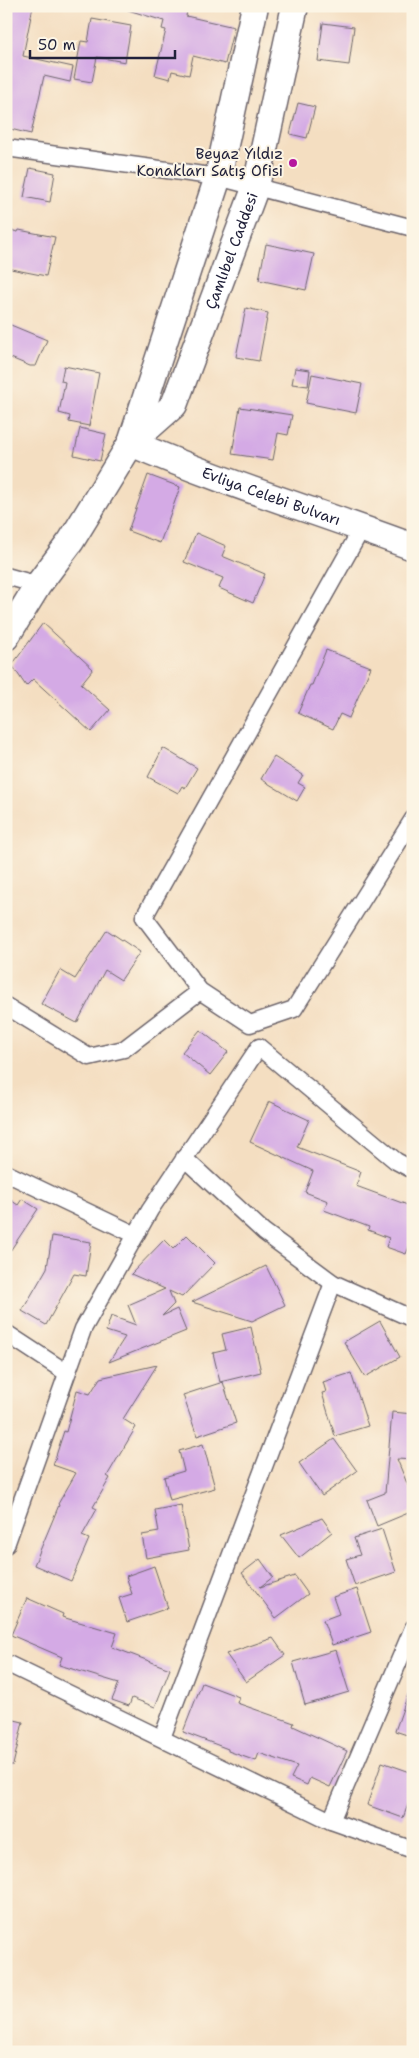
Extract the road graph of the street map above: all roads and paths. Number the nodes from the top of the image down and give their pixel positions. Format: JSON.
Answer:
{"nodes":[{"id":1,"x":254,"y":6,"type":"edge"},
{"id":2,"x":295,"y":6,"type":"edge"},
{"id":3,"x":6,"y":148,"type":"edge"},
{"id":4,"x":218,"y":176,"type":"junction"},
{"id":5,"x":256,"y":186,"type":"junction"},
{"id":6,"x":413,"y":228,"type":"edge"},
{"id":7,"x":131,"y":443,"type":"junction"},
{"id":8,"x":362,"y":528,"type":"junction"},
{"id":9,"x":413,"y":547,"type":"edge"},
{"id":10,"x":6,"y":576,"type":"edge"},
{"id":11,"x":38,"y":586,"type":"junction"},
{"id":12,"x":6,"y":637,"type":"edge"},
{"id":13,"x":413,"y":820,"type":"edge"},
{"id":14,"x":200,"y":991,"type":"junction"},
{"id":15,"x":6,"y":1006,"type":"edge"},
{"id":16,"x":184,"y":1158,"type":"junction"},
{"id":17,"x":413,"y":1170,"type":"edge"},
{"id":18,"x":6,"y":1173,"type":"edge"},
{"id":19,"x":136,"y":1235,"type":"junction"},
{"id":20,"x":333,"y":1283,"type":"junction"},
{"id":21,"x":413,"y":1319,"type":"edge"},
{"id":22,"x":6,"y":1333,"type":"edge"},
{"id":23,"x":67,"y":1373,"type":"junction"},
{"id":24,"x":13,"y":1507,"type":"edge"},
{"id":25,"x":6,"y":1545,"type":"edge"},
{"id":26,"x":413,"y":1628,"type":"edge"},
{"id":27,"x":408,"y":1654,"type":"edge"},
{"id":28,"x":6,"y":1663,"type":"edge"},
{"id":29,"x":162,"y":1738,"type":"junction"},
{"id":30,"x":332,"y":1821,"type":"junction"},
{"id":31,"x":413,"y":1850,"type":"edge"}],
"edges":[{"from":1,"to":4,"type":"main road","name":"Çamlıbel Caddesi"},
{"from":2,"to":5,"type":"main road","name":"Çamlıbel Caddesi"},
{"from":3,"to":4,"type":"street"},
{"from":4,"to":5,"type":"street"},
{"from":4,"to":7,"type":"main road","name":"Çamlıbel Caddesi"},
{"from":5,"to":6,"type":"street"},
{"from":5,"to":7,"type":"main road","name":"Çamlıbel Caddesi"},
{"from":7,"to":8,"type":"main road","name":"Evliya Celebi Bulvarı"},
{"from":7,"to":11,"type":"main road","name":"Çamlıbel Caddesi"},
{"from":8,"to":9,"type":"main road","name":"Evliya Celebi Bulvarı"},
{"from":8,"to":14,"type":"street"},
{"from":10,"to":11,"type":"street"},
{"from":11,"to":12,"type":"main road","name":"Çamlıbel Caddesi"},
{"from":13,"to":14,"type":"street"},
{"from":14,"to":15,"type":"street"},
{"from":16,"to":17,"type":"street"},
{"from":16,"to":19,"type":"street"},
{"from":16,"to":20,"type":"street"},
{"from":18,"to":19,"type":"street"},
{"from":19,"to":23,"type":"street"},
{"from":20,"to":21,"type":"street"},
{"from":20,"to":29,"type":"street"},
{"from":22,"to":23,"type":"street"},
{"from":23,"to":24,"type":"street"},
{"from":24,"to":25,"type":"street"},
{"from":26,"to":27,"type":"street"},
{"from":27,"to":30,"type":"street"},
{"from":28,"to":29,"type":"street"},
{"from":29,"to":30,"type":"street"},
{"from":30,"to":31,"type":"street"}]}
